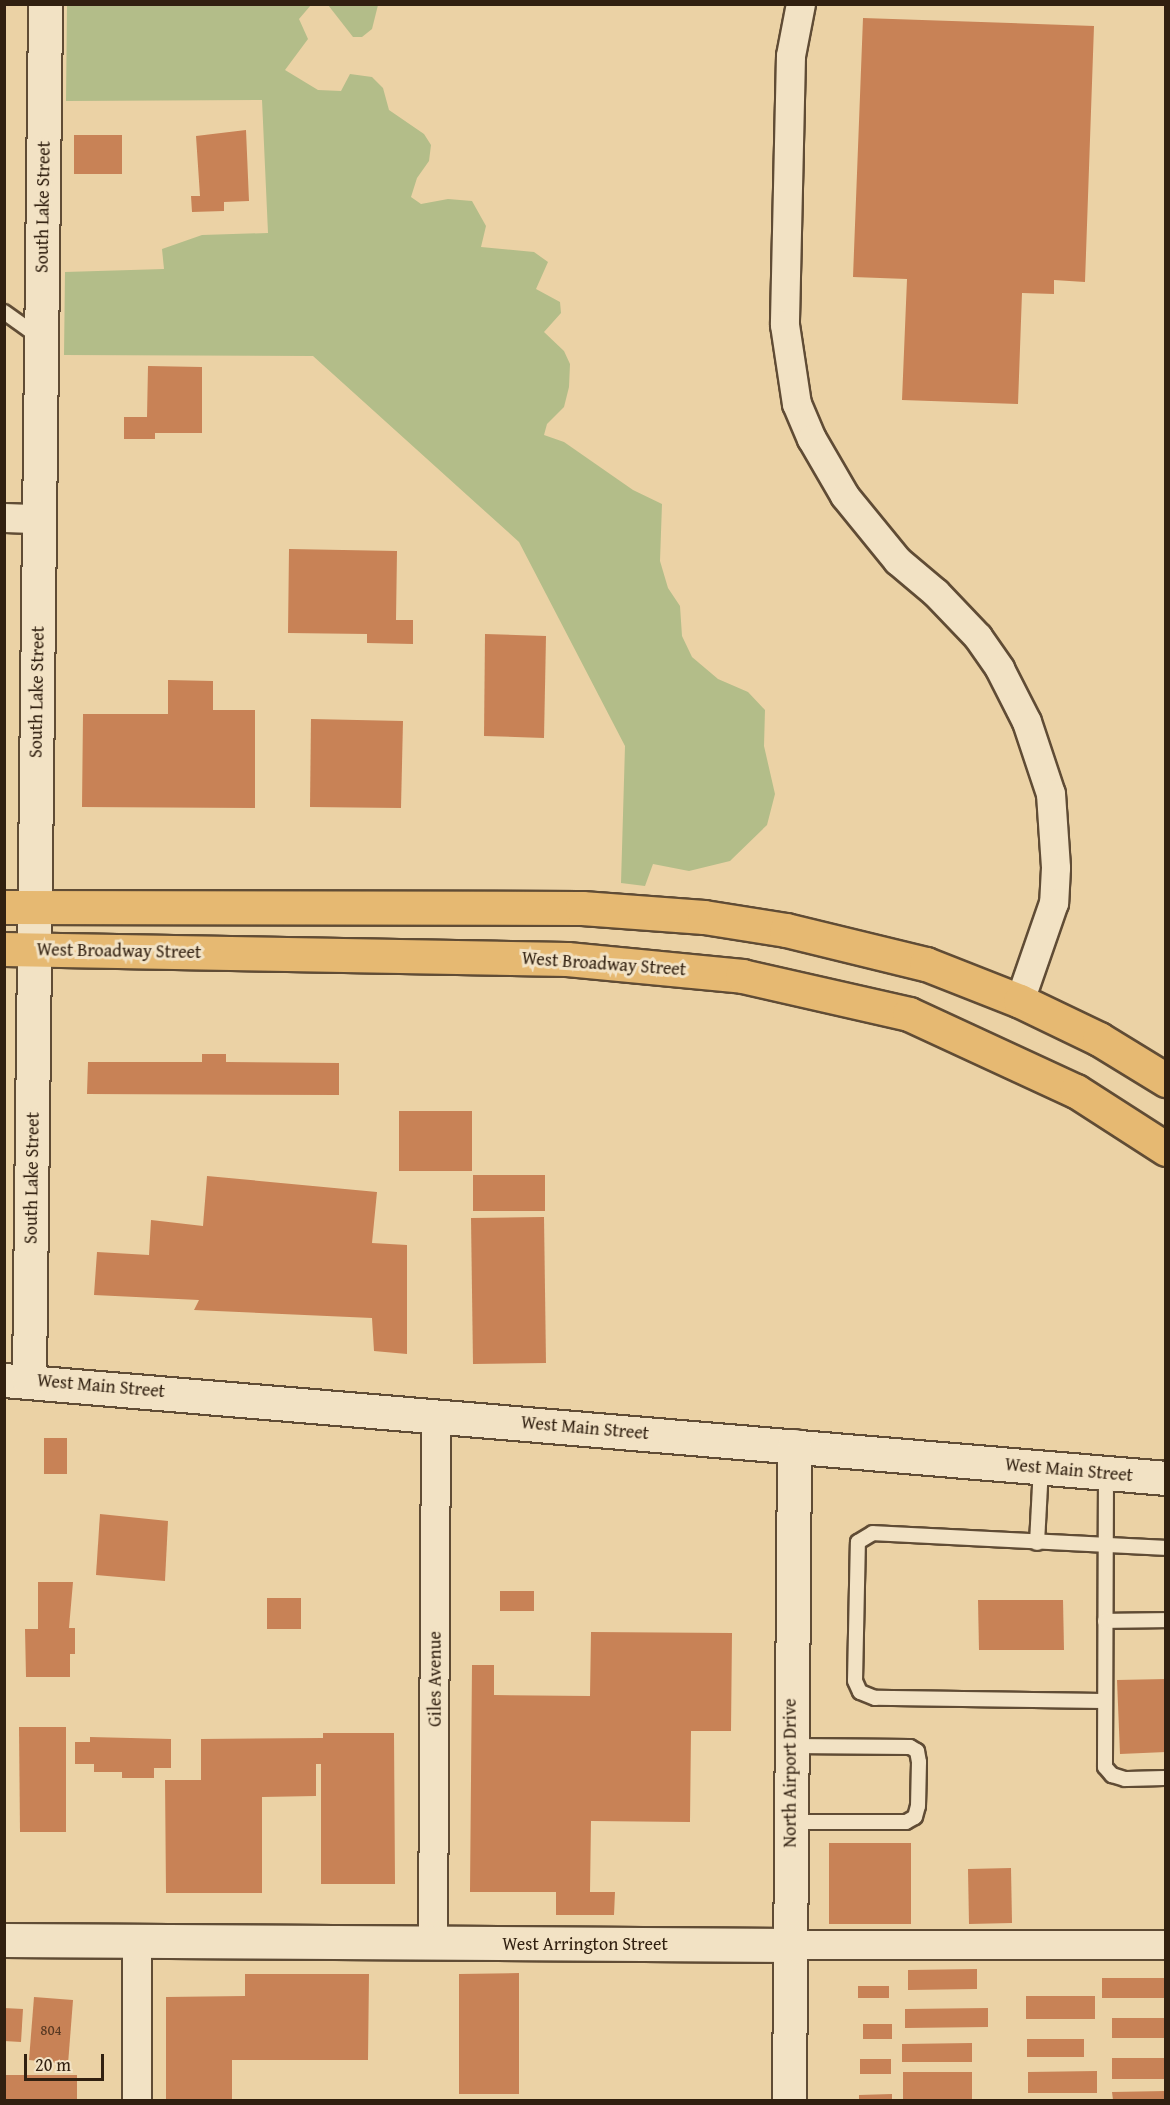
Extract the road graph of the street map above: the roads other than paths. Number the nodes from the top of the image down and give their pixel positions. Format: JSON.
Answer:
{"nodes":[{"id":1,"x":45,"y":4,"type":"edge"},
{"id":2,"x":801,"y":4,"type":"edge"},
{"id":3,"x":4,"y":312,"type":"edge"},
{"id":4,"x":41,"y":339,"type":"junction"},
{"id":5,"x":4,"y":518,"type":"edge"},
{"id":6,"x":39,"y":519,"type":"junction"},
{"id":7,"x":19,"y":907,"type":"edge"},
{"id":8,"x":20,"y":950,"type":"edge"},
{"id":9,"x":1020,"y":1001,"type":"junction"},
{"id":10,"x":1166,"y":1080,"type":"edge"},
{"id":11,"x":1166,"y":1149,"type":"edge"},
{"id":12,"x":16,"y":1380,"type":"edge"},
{"id":13,"x":436,"y":1415,"type":"junction"},
{"id":14,"x":794,"y":1446,"type":"junction"},
{"id":15,"x":1041,"y":1467,"type":"junction"},
{"id":16,"x":1106,"y":1473,"type":"junction"},
{"id":17,"x":1166,"y":1478,"type":"edge"},
{"id":18,"x":1037,"y":1543,"type":"junction"},
{"id":19,"x":1105,"y":1548,"type":"junction"},
{"id":20,"x":1166,"y":1548,"type":"edge"},
{"id":21,"x":1166,"y":1620,"type":"edge"},
{"id":22,"x":1105,"y":1621,"type":"junction"},
{"id":23,"x":1103,"y":1701,"type":"junction"},
{"id":24,"x":790,"y":1746,"type":"junction"},
{"id":25,"x":1166,"y":1778,"type":"edge"},
{"id":26,"x":790,"y":1822,"type":"junction"},
{"id":27,"x":4,"y":1940,"type":"edge"},
{"id":28,"x":137,"y":1941,"type":"junction"},
{"id":29,"x":433,"y":1943,"type":"junction"},
{"id":30,"x":789,"y":1945,"type":"junction"},
{"id":31,"x":1166,"y":1945,"type":"edge"},
{"id":32,"x":137,"y":2100,"type":"edge"},
{"id":33,"x":789,"y":2100,"type":"edge"}],
"edges":[{"from":1,"to":4,"type":"main road","name":"South Lake Street"},
{"from":2,"to":9,"type":"street"},
{"from":3,"to":4,"type":"lane"},
{"from":4,"to":6,"type":"main road","name":"South Lake Street"},
{"from":5,"to":6,"type":"street"},
{"from":6,"to":7,"type":"main road","name":"South Lake Street"},
{"from":7,"to":8,"type":"main road","name":"South Lake Street"},
{"from":7,"to":9,"type":"main road"},
{"from":8,"to":11,"type":"main road","name":"West Broadway Street"},
{"from":8,"to":12,"type":"main road","name":"South Lake Street"},
{"from":9,"to":10,"type":"main road"},
{"from":12,"to":13,"type":"main road","name":"West Main Street"},
{"from":13,"to":14,"type":"main road","name":"West Main Street"},
{"from":13,"to":29,"type":"street","name":"Giles Avenue"},
{"from":14,"to":15,"type":"main road","name":"West Main Street"},
{"from":14,"to":24,"type":"main road","name":"North Airport Drive"},
{"from":15,"to":16,"type":"main road","name":"West Main Street"},
{"from":15,"to":18,"type":"lane"},
{"from":16,"to":17,"type":"main road","name":"West Main Street"},
{"from":16,"to":19,"type":"lane"},
{"from":18,"to":19,"type":"lane"},
{"from":18,"to":23,"type":"lane"},
{"from":19,"to":20,"type":"lane"},
{"from":19,"to":22,"type":"lane"},
{"from":21,"to":22,"type":"lane"},
{"from":22,"to":23,"type":"lane"},
{"from":23,"to":25,"type":"lane"},
{"from":24,"to":26,"type":"main road","name":"North Airport Drive"},
{"from":24,"to":26,"type":"lane"},
{"from":26,"to":30,"type":"main road","name":"North Airport Drive"},
{"from":27,"to":28,"type":"main road","name":"West Arrington Street"},
{"from":28,"to":29,"type":"main road","name":"West Arrington Street"},
{"from":28,"to":32,"type":"street"},
{"from":29,"to":30,"type":"main road","name":"West Arrington Street"},
{"from":30,"to":31,"type":"street","name":"West Arrington Street"},
{"from":30,"to":33,"type":"main road","name":"North Airport Drive"}]}
